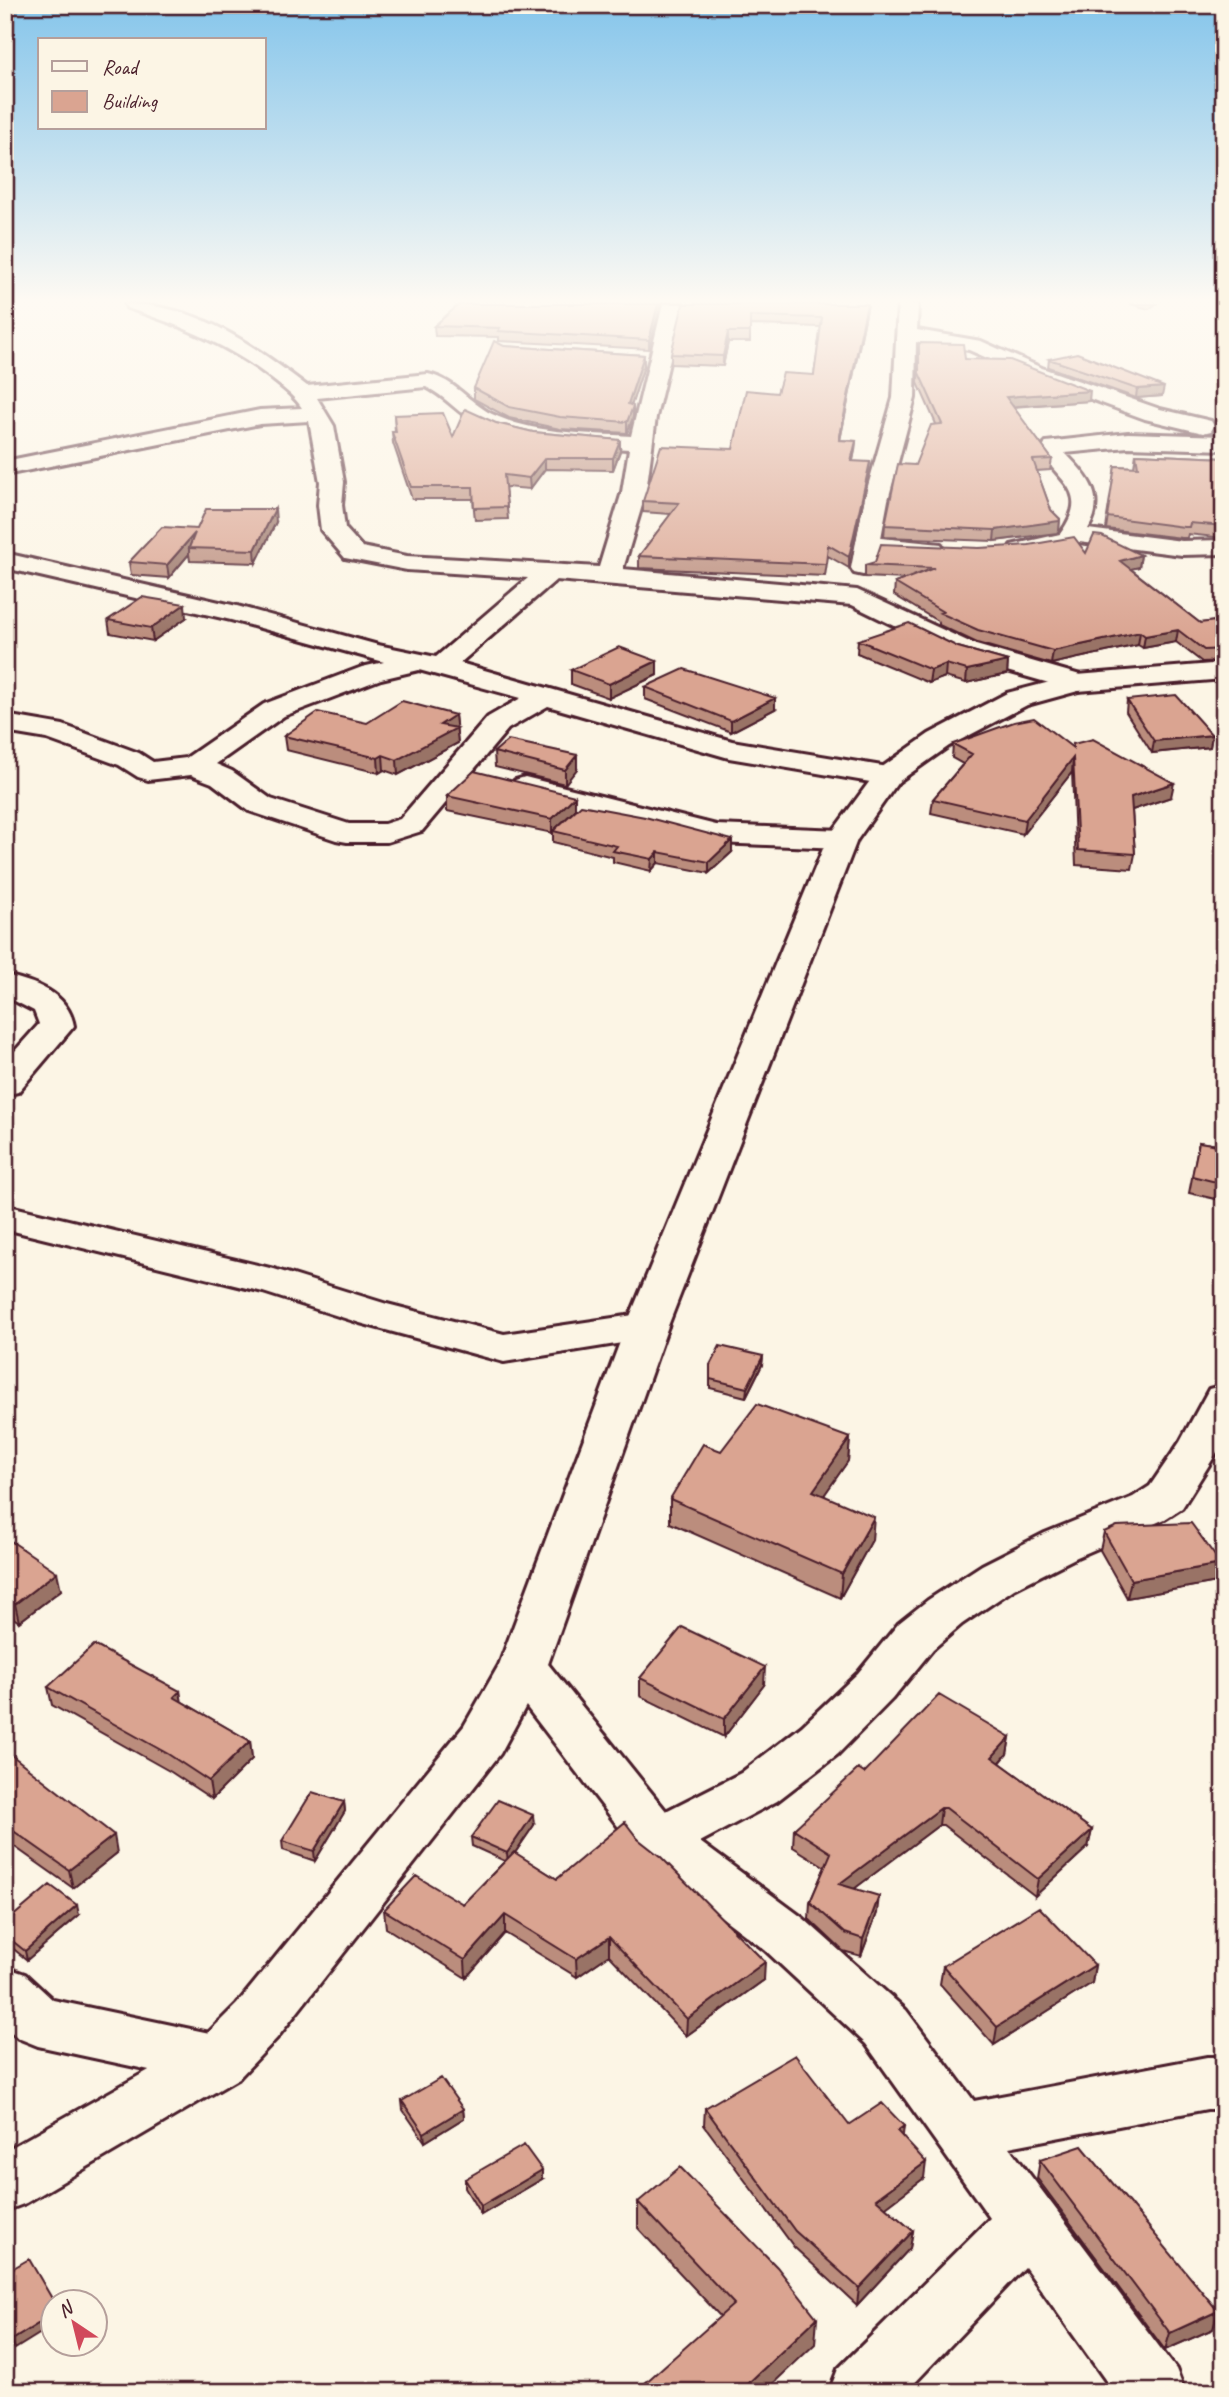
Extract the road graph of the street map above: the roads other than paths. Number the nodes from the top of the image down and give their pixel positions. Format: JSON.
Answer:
{"nodes":[{"id":1,"x":282,"y":416,"type":"edge"},
{"id":2,"x":319,"y":416,"type":"edge"},
{"id":3,"x":478,"y":416,"type":"edge"},
{"id":4,"x":645,"y":416,"type":"edge"},
{"id":5,"x":899,"y":416,"type":"edge"},
{"id":6,"x":1156,"y":416,"type":"edge"},
{"id":7,"x":1161,"y":416,"type":"edge"},
{"id":8,"x":1224,"y":431,"type":"edge"},
{"id":9,"x":1198,"y":442,"type":"junction"},
{"id":10,"x":641,"y":443,"type":"junction"},
{"id":11,"x":1224,"y":443,"type":"edge"},
{"id":12,"x":5,"y":468,"type":"edge"},
{"id":13,"x":1073,"y":534,"type":"junction"},
{"id":14,"x":867,"y":545,"type":"junction"},
{"id":15,"x":1224,"y":547,"type":"edge"},
{"id":16,"x":949,"y":550,"type":"edge"},
{"id":17,"x":1001,"y":551,"type":"edge"},
{"id":18,"x":5,"y":560,"type":"edge"},
{"id":19,"x":551,"y":571,"type":"junction"},
{"id":20,"x":609,"y":575,"type":"junction"},
{"id":21,"x":857,"y":598,"type":"junction"},
{"id":22,"x":429,"y":664,"type":"junction"},
{"id":23,"x":1224,"y":671,"type":"edge"},
{"id":24,"x":1077,"y":683,"type":"junction"},
{"id":25,"x":546,"y":695,"type":"junction"},
{"id":26,"x":5,"y":723,"type":"edge"},
{"id":27,"x":194,"y":766,"type":"junction"},
{"id":28,"x":454,"y":768,"type":"junction"},
{"id":29,"x":888,"y":776,"type":"junction"},
{"id":30,"x":842,"y":839,"type":"junction"},
{"id":31,"x":5,"y":985,"type":"edge"},
{"id":32,"x":5,"y":1084,"type":"edge"},
{"id":33,"x":5,"y":1217,"type":"edge"},
{"id":34,"x":647,"y":1326,"type":"junction"},
{"id":35,"x":1224,"y":1399,"type":"edge"},
{"id":36,"x":523,"y":1667,"type":"junction"},
{"id":37,"x":658,"y":1840,"type":"junction"},
{"id":38,"x":5,"y":1991,"type":"edge"},
{"id":39,"x":219,"y":2060,"type":"junction"},
{"id":40,"x":1224,"y":2083,"type":"edge"},
{"id":41,"x":961,"y":2130,"type":"junction"},
{"id":42,"x":5,"y":2183,"type":"edge"},
{"id":43,"x":1028,"y":2221,"type":"junction"},
{"id":44,"x":861,"y":2392,"type":"edge"},
{"id":45,"x":1153,"y":2392,"type":"edge"}],
"edges":[{"from":1,"to":12,"type":"street"},
{"from":2,"to":19,"type":"street"},
{"from":3,"to":10,"type":"street"},
{"from":4,"to":10,"type":"street"},
{"from":5,"to":14,"type":"street"},
{"from":6,"to":9,"type":"street"},
{"from":7,"to":8,"type":"street"},
{"from":9,"to":11,"type":"street"},
{"from":9,"to":13,"type":"street"},
{"from":10,"to":20,"type":"street"},
{"from":13,"to":15,"type":"street"},
{"from":13,"to":17,"type":"street"},
{"from":14,"to":16,"type":"street"},
{"from":14,"to":21,"type":"street"},
{"from":18,"to":22,"type":"street"},
{"from":19,"to":20,"type":"street"},
{"from":19,"to":22,"type":"street"},
{"from":20,"to":21,"type":"street"},
{"from":21,"to":24,"type":"street"},
{"from":22,"to":25,"type":"street"},
{"from":22,"to":27,"type":"street"},
{"from":23,"to":24,"type":"street"},
{"from":24,"to":29,"type":"street"},
{"from":25,"to":28,"type":"street"},
{"from":25,"to":29,"type":"street"},
{"from":26,"to":27,"type":"street"},
{"from":27,"to":28,"type":"street"},
{"from":28,"to":30,"type":"street"},
{"from":29,"to":30,"type":"street"},
{"from":30,"to":34,"type":"street"},
{"from":31,"to":32,"type":"street"},
{"from":33,"to":34,"type":"street"},
{"from":34,"to":36,"type":"street"},
{"from":35,"to":37,"type":"street"},
{"from":36,"to":37,"type":"street"},
{"from":36,"to":39,"type":"street"},
{"from":37,"to":41,"type":"street"},
{"from":38,"to":39,"type":"street"},
{"from":39,"to":42,"type":"street"},
{"from":40,"to":41,"type":"street"},
{"from":41,"to":43,"type":"street"},
{"from":43,"to":44,"type":"street"},
{"from":43,"to":45,"type":"street"}]}
